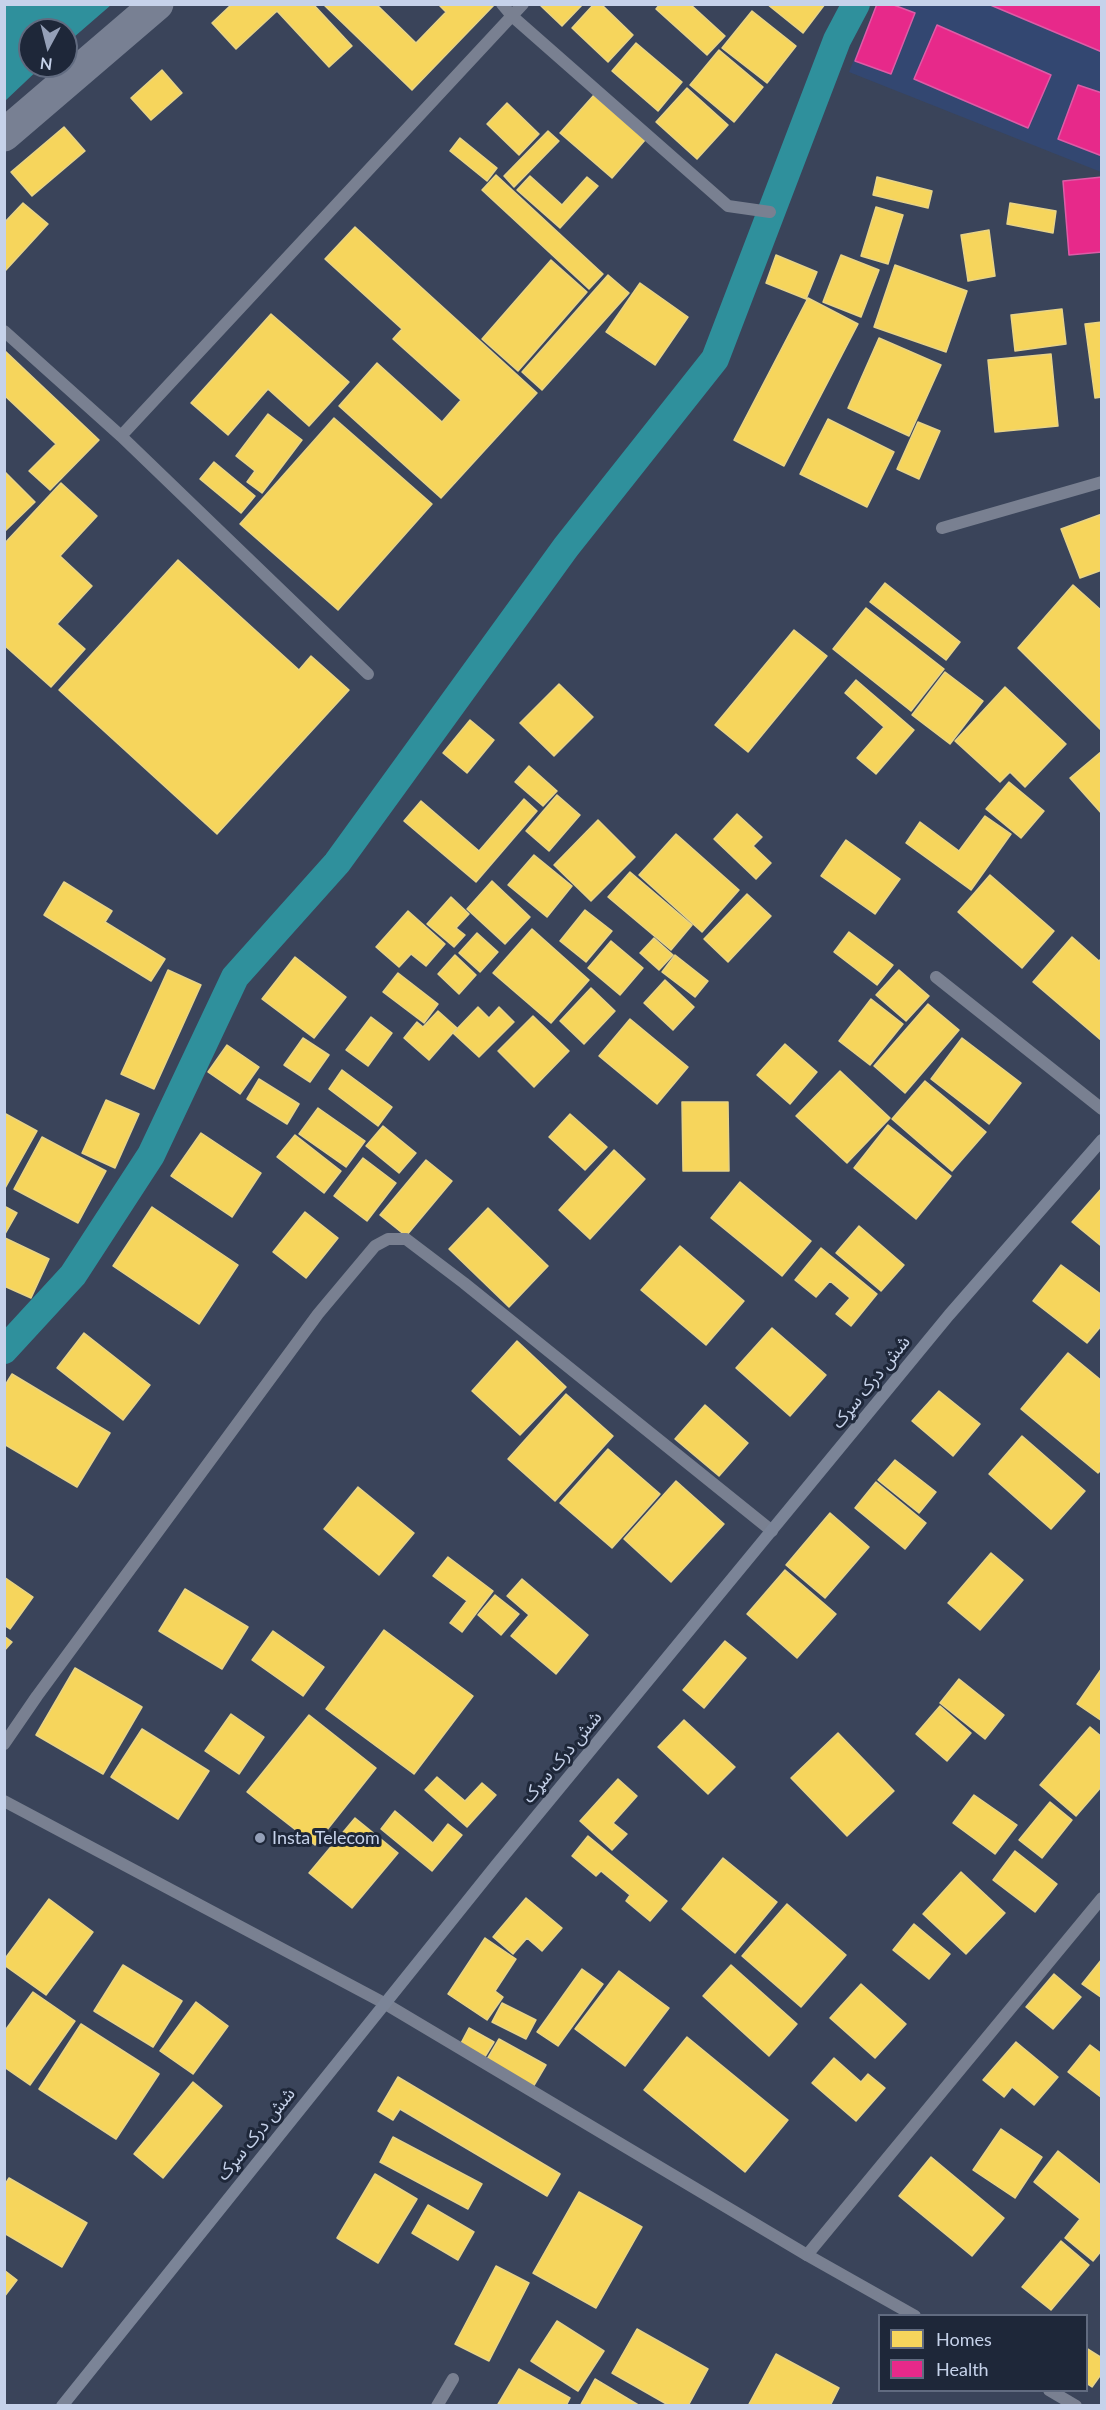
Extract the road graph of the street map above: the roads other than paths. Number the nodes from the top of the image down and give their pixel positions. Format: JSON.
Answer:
{"nodes":[{"id":1,"x":157,"y":4,"type":"edge"},
{"id":2,"x":502,"y":4,"type":"edge"},
{"id":3,"x":523,"y":4,"type":"edge"},
{"id":4,"x":512,"y":16,"type":"junction"},
{"id":5,"x":4,"y":135,"type":"edge"},
{"id":6,"x":770,"y":212,"type":"dead end"},
{"id":7,"x":4,"y":331,"type":"edge"},
{"id":8,"x":121,"y":436,"type":"junction"},
{"id":9,"x":1101,"y":482,"type":"edge"},
{"id":10,"x":942,"y":528,"type":"dead end"},
{"id":11,"x":368,"y":674,"type":"dead end"},
{"id":12,"x":936,"y":977,"type":"dead end"},
{"id":13,"x":1101,"y":1109,"type":"edge"},
{"id":14,"x":1101,"y":1140,"type":"edge"},
{"id":15,"x":772,"y":1531,"type":"junction"},
{"id":16,"x":4,"y":1744,"type":"edge"},
{"id":17,"x":4,"y":1801,"type":"edge"},
{"id":18,"x":1101,"y":1898,"type":"edge"},
{"id":19,"x":384,"y":2003,"type":"junction"},
{"id":20,"x":807,"y":2255,"type":"junction"},
{"id":21,"x":911,"y":2314,"type":"edge"},
{"id":22,"x":453,"y":2379,"type":"dead end"},
{"id":23,"x":1052,"y":2392,"type":"edge"},
{"id":24,"x":62,"y":2406,"type":"edge"},
{"id":25,"x":437,"y":2406,"type":"edge"},
{"id":26,"x":1076,"y":2406,"type":"edge"}],
"edges":[{"from":1,"to":5,"type":"main road"},
{"from":2,"to":4,"type":"street"},
{"from":3,"to":4,"type":"street"},
{"from":4,"to":6,"type":"street"},
{"from":4,"to":8,"type":"street"},
{"from":7,"to":8,"type":"street"},
{"from":8,"to":11,"type":"street"},
{"from":9,"to":10,"type":"street"},
{"from":12,"to":13,"type":"street"},
{"from":14,"to":15,"type":"main road","name":"شش درک سړک"},
{"from":15,"to":16,"type":"street"},
{"from":15,"to":19,"type":"main road","name":"شش درک سړک"},
{"from":17,"to":19,"type":"street"},
{"from":18,"to":20,"type":"street"},
{"from":19,"to":20,"type":"street"},
{"from":19,"to":24,"type":"main road","name":"شش درک سړک"},
{"from":20,"to":21,"type":"street"},
{"from":22,"to":25,"type":"street"},
{"from":23,"to":26,"type":"street"}]}
